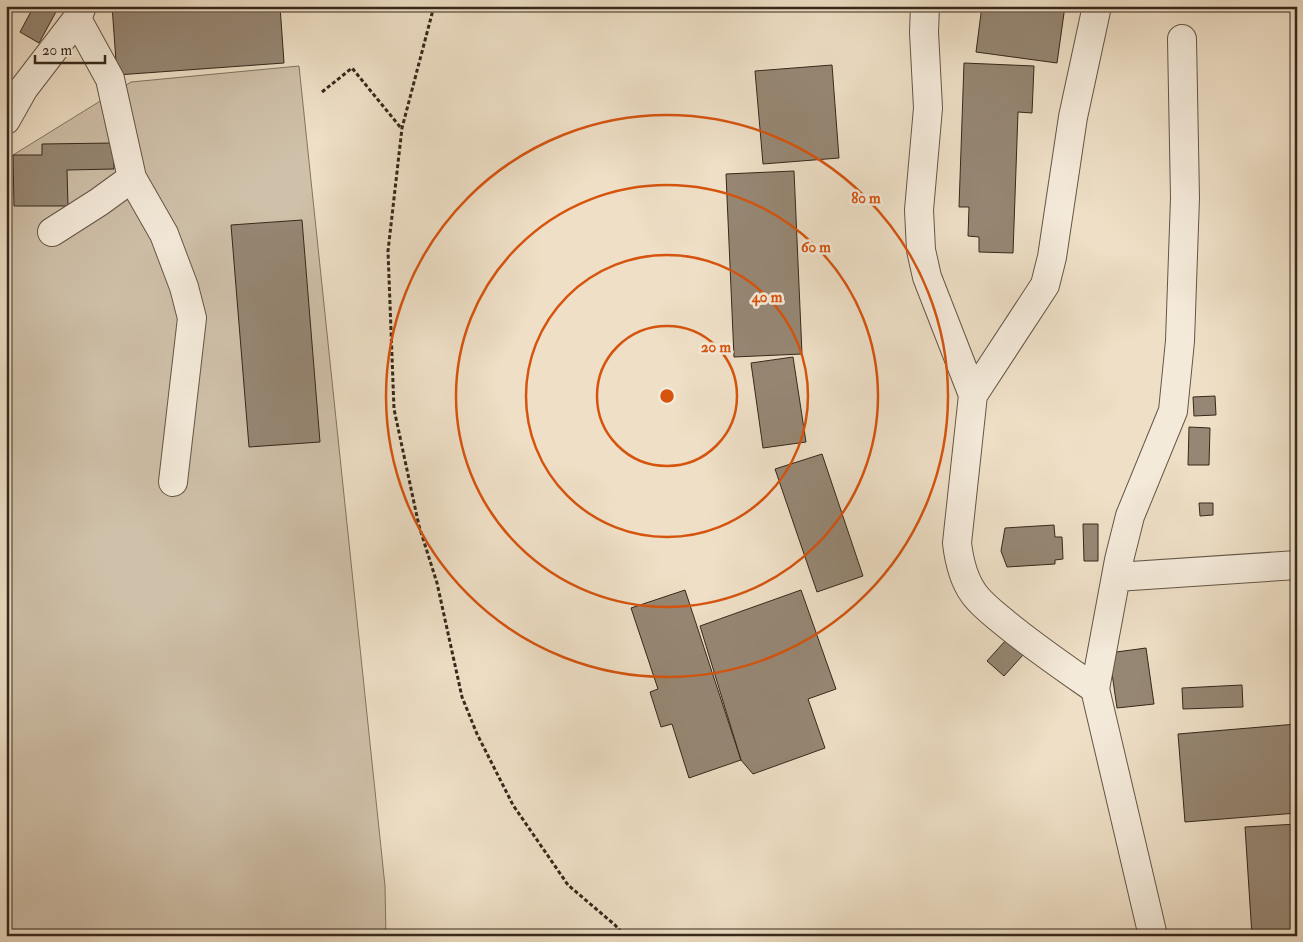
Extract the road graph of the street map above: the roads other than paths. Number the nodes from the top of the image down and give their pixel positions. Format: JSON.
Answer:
{"nodes":[{"id":1,"x":925,"y":6,"type":"edge"},
{"id":2,"x":1097,"y":6,"type":"edge"},
{"id":3,"x":80,"y":13,"type":"edge"},
{"id":4,"x":1182,"y":39,"type":"dead end"},
{"id":5,"x":6,"y":120,"type":"edge"},
{"id":6,"x":132,"y":178,"type":"junction"},
{"id":7,"x":52,"y":232,"type":"dead end"},
{"id":8,"x":973,"y":394,"type":"junction"},
{"id":9,"x":173,"y":482,"type":"dead end"},
{"id":10,"x":1297,"y":564,"type":"edge"},
{"id":11,"x":1116,"y":577,"type":"junction"},
{"id":12,"x":1095,"y":689,"type":"junction"},
{"id":13,"x":1153,"y":936,"type":"edge"}],
"edges":[{"from":1,"to":8,"type":"street"},
{"from":2,"to":8,"type":"street"},
{"from":3,"to":5,"type":"street"},
{"from":3,"to":6,"type":"street"},
{"from":4,"to":11,"type":"street"},
{"from":6,"to":7,"type":"street"},
{"from":6,"to":9,"type":"street"},
{"from":8,"to":12,"type":"street"},
{"from":10,"to":11,"type":"street"},
{"from":11,"to":12,"type":"street"},
{"from":12,"to":13,"type":"street"}]}
